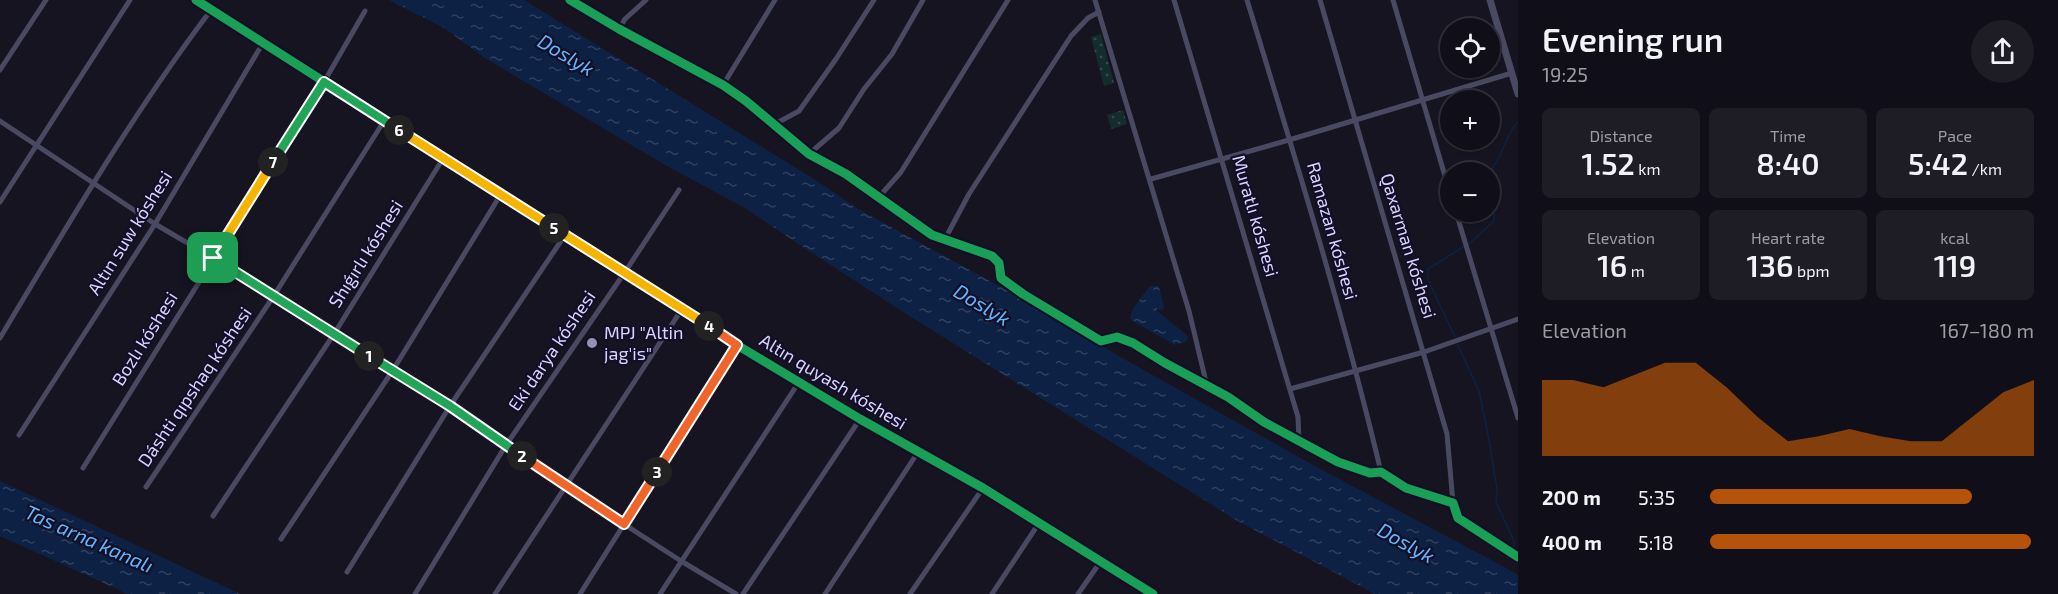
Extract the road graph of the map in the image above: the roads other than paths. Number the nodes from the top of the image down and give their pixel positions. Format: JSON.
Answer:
{"nodes":[{"id":1,"x":46,"y":0,"type":"edge"},
{"id":2,"x":130,"y":0,"type":"edge"},
{"id":3,"x":196,"y":0,"type":"edge"},
{"id":4,"x":570,"y":0,"type":"edge"},
{"id":5,"x":645,"y":0,"type":"edge"},
{"id":6,"x":775,"y":0,"type":"edge"},
{"id":7,"x":874,"y":0,"type":"edge"},
{"id":8,"x":923,"y":0,"type":"edge"},
{"id":9,"x":1008,"y":0,"type":"edge"},
{"id":10,"x":1095,"y":0,"type":"edge"},
{"id":11,"x":1174,"y":0,"type":"edge"},
{"id":12,"x":1247,"y":0,"type":"edge"},
{"id":13,"x":1320,"y":0,"type":"edge"},
{"id":14,"x":1394,"y":0,"type":"edge"},
{"id":15,"x":1490,"y":0,"type":"edge"},
{"id":16,"x":211,"y":10,"type":"junction"},
{"id":17,"x":365,"y":11,"type":"dead end"},
{"id":18,"x":1099,"y":12,"type":"junction"},
{"id":19,"x":619,"y":29,"type":"junction"},
{"id":20,"x":263,"y":43,"type":"junction"},
{"id":21,"x":0,"y":70,"type":"edge"},
{"id":22,"x":1512,"y":72,"type":"junction"},
{"id":23,"x":324,"y":82,"type":"junction"},
{"id":24,"x":723,"y":85,"type":"junction"},
{"id":25,"x":1518,"y":94,"type":"edge"},
{"id":26,"x":1423,"y":98,"type":"junction"},
{"id":27,"x":1354,"y":119,"type":"junction"},
{"id":28,"x":0,"y":121,"type":"edge"},
{"id":29,"x":384,"y":121,"type":"junction"},
{"id":30,"x":775,"y":124,"type":"junction"},
{"id":31,"x":1289,"y":140,"type":"junction"},
{"id":32,"x":36,"y":145,"type":"junction"},
{"id":33,"x":809,"y":154,"type":"junction"},
{"id":34,"x":444,"y":157,"type":"junction"},
{"id":35,"x":1222,"y":158,"type":"junction"},
{"id":36,"x":1441,"y":162,"type":"edge"},
{"id":37,"x":1151,"y":179,"type":"junction"},
{"id":38,"x":93,"y":184,"type":"junction"},
{"id":39,"x":679,"y":190,"type":"dead end"},
{"id":40,"x":501,"y":194,"type":"junction"},
{"id":41,"x":878,"y":198,"type":"junction"},
{"id":42,"x":0,"y":202,"type":"edge"},
{"id":43,"x":1459,"y":222,"type":"edge"},
{"id":44,"x":155,"y":224,"type":"junction"},
{"id":45,"x":565,"y":235,"type":"junction"},
{"id":46,"x":945,"y":239,"type":"junction"},
{"id":47,"x":213,"y":258,"type":"junction"},
{"id":48,"x":625,"y":272,"type":"junction"},
{"id":49,"x":273,"y":297,"type":"junction"},
{"id":50,"x":681,"y":309,"type":"junction"},
{"id":51,"x":1518,"y":319,"type":"edge"},
{"id":52,"x":1490,"y":329,"type":"junction"},
{"id":53,"x":334,"y":334,"type":"junction"},
{"id":54,"x":0,"y":338,"type":"edge"},
{"id":55,"x":737,"y":345,"type":"junction"},
{"id":56,"x":1424,"y":352,"type":"junction"},
{"id":57,"x":393,"y":370,"type":"junction"},
{"id":58,"x":1357,"y":372,"type":"junction"},
{"id":59,"x":799,"y":382,"type":"junction"},
{"id":60,"x":1207,"y":386,"type":"junction"},
{"id":61,"x":1290,"y":389,"type":"junction"},
{"id":62,"x":450,"y":406,"type":"junction"},
{"id":63,"x":1518,"y":418,"type":"edge"},
{"id":64,"x":860,"y":419,"type":"junction"},
{"id":65,"x":20,"y":435,"type":"dead end"},
{"id":66,"x":1299,"y":442,"type":"junction"},
{"id":67,"x":506,"y":445,"type":"junction"},
{"id":68,"x":918,"y":452,"type":"junction"},
{"id":69,"x":83,"y":468,"type":"dead end"},
{"id":70,"x":1381,"y":472,"type":"junction"},
{"id":71,"x":566,"y":486,"type":"junction"},
{"id":72,"x":146,"y":488,"type":"dead end"},
{"id":73,"x":983,"y":488,"type":"junction"},
{"id":74,"x":1453,"y":503,"type":"junction"},
{"id":75,"x":213,"y":516,"type":"dead end"},
{"id":76,"x":1039,"y":523,"type":"junction"},
{"id":77,"x":624,"y":524,"type":"junction"},
{"id":78,"x":281,"y":539,"type":"dead end"},
{"id":79,"x":1518,"y":556,"type":"edge"},
{"id":80,"x":681,"y":561,"type":"junction"},
{"id":81,"x":1101,"y":561,"type":"junction"},
{"id":82,"x":347,"y":572,"type":"dead end"},
{"id":83,"x":415,"y":594,"type":"edge"},
{"id":84,"x":495,"y":594,"type":"edge"},
{"id":85,"x":580,"y":594,"type":"edge"},
{"id":86,"x":660,"y":594,"type":"edge"},
{"id":87,"x":736,"y":594,"type":"edge"},
{"id":88,"x":742,"y":594,"type":"edge"},
{"id":89,"x":825,"y":594,"type":"edge"},
{"id":90,"x":910,"y":594,"type":"edge"},
{"id":91,"x":992,"y":594,"type":"edge"},
{"id":92,"x":1078,"y":594,"type":"edge"},
{"id":93,"x":1153,"y":594,"type":"edge"}],
"edges":[{"from":1,"to":21,"type":"street"},
{"from":2,"to":32,"type":"street"},
{"from":3,"to":16,"type":"street","name":"Altın quyash kóshesi"},
{"from":4,"to":19,"type":"street"},
{"from":5,"to":19,"type":"street"},
{"from":6,"to":24,"type":"street"},
{"from":7,"to":30,"type":"street"},
{"from":8,"to":33,"type":"street"},
{"from":9,"to":41,"type":"street"},
{"from":10,"to":18,"type":"street"},
{"from":11,"to":35,"type":"street","name":"Muratlı kóshesi"},
{"from":12,"to":31,"type":"street","name":"Ramazan kóshesi"},
{"from":13,"to":27,"type":"street","name":"Qaxarman kóshesi"},
{"from":14,"to":26,"type":"street"},
{"from":15,"to":22,"type":"street"},
{"from":16,"to":20,"type":"street","name":"Altın quyash kóshesi"},
{"from":16,"to":38,"type":"street"},
{"from":17,"to":23,"type":"street","name":"Bozlı kóshesi"},
{"from":18,"to":37,"type":"street"},
{"from":18,"to":46,"type":"street"},
{"from":19,"to":24,"type":"street"},
{"from":20,"to":23,"type":"street","name":"Altın quyash kóshesi"},
{"from":20,"to":44,"type":"street","name":"Altın suw kóshesi"},
{"from":22,"to":25,"type":"street"},
{"from":22,"to":26,"type":"street"},
{"from":23,"to":29,"type":"street","name":"Altın quyash kóshesi"},
{"from":23,"to":47,"type":"street","name":"Bozlı kóshesi"},
{"from":24,"to":30,"type":"street"},
{"from":26,"to":27,"type":"street"},
{"from":26,"to":36,"type":"street"},
{"from":27,"to":31,"type":"street"},
{"from":27,"to":56,"type":"street","name":"Qaxarman kóshesi"},
{"from":28,"to":32,"type":"street"},
{"from":29,"to":34,"type":"street","name":"Altın quyash kóshesi"},
{"from":29,"to":49,"type":"street","name":"Dáshti qıpshaq kóshesi"},
{"from":30,"to":33,"type":"street"},
{"from":31,"to":35,"type":"street"},
{"from":31,"to":58,"type":"street","name":"Ramazan kóshesi"},
{"from":32,"to":38,"type":"street"},
{"from":32,"to":42,"type":"street"},
{"from":33,"to":41,"type":"street"},
{"from":34,"to":40,"type":"street","name":"Altın quyash kóshesi"},
{"from":34,"to":53,"type":"street","name":"Shıǵırlı kóshesi"},
{"from":35,"to":37,"type":"street"},
{"from":35,"to":61,"type":"street","name":"Muratlı kóshesi"},
{"from":37,"to":60,"type":"street"},
{"from":38,"to":44,"type":"street"},
{"from":38,"to":54,"type":"street"},
{"from":39,"to":48,"type":"street","name":"Eki darya kóshesi"},
{"from":40,"to":45,"type":"street","name":"Altın quyash kóshesi"},
{"from":40,"to":57,"type":"street"},
{"from":41,"to":46,"type":"street"},
{"from":43,"to":52,"type":"street"},
{"from":44,"to":47,"type":"street"},
{"from":44,"to":65,"type":"street","name":"Altın suw kóshesi"},
{"from":45,"to":48,"type":"street","name":"Altın quyash kóshesi"},
{"from":45,"to":62,"type":"street"},
{"from":46,"to":60,"type":"street"},
{"from":47,"to":49,"type":"street"},
{"from":47,"to":69,"type":"street","name":"Bozlı kóshesi"},
{"from":48,"to":50,"type":"street","name":"Altın quyash kóshesi"},
{"from":48,"to":67,"type":"street","name":"Eki darya kóshesi"},
{"from":49,"to":53,"type":"street"},
{"from":49,"to":72,"type":"street","name":"Dáshti qıpshaq kóshesi"},
{"from":50,"to":55,"type":"street","name":"Altın quyash kóshesi"},
{"from":50,"to":71,"type":"street"},
{"from":51,"to":52,"type":"street"},
{"from":52,"to":56,"type":"street"},
{"from":52,"to":63,"type":"street"},
{"from":53,"to":57,"type":"street"},
{"from":53,"to":75,"type":"street","name":"Shıǵırlı kóshesi"},
{"from":55,"to":59,"type":"street","name":"Altın quyash kóshesi"},
{"from":55,"to":77,"type":"street"},
{"from":56,"to":58,"type":"street"},
{"from":56,"to":74,"type":"street","name":"Qaxarman kóshesi"},
{"from":57,"to":62,"type":"street"},
{"from":57,"to":78,"type":"street"},
{"from":58,"to":61,"type":"street"},
{"from":58,"to":70,"type":"street","name":"Ramazan kóshesi"},
{"from":59,"to":64,"type":"street","name":"Altın quyash kóshesi"},
{"from":59,"to":80,"type":"street"},
{"from":60,"to":66,"type":"street"},
{"from":61,"to":66,"type":"street","name":"Muratlı kóshesi"},
{"from":62,"to":67,"type":"street"},
{"from":62,"to":82,"type":"street"},
{"from":64,"to":68,"type":"street","name":"Altın quyash kóshesi"},
{"from":64,"to":88,"type":"street"},
{"from":66,"to":70,"type":"street"},
{"from":67,"to":71,"type":"street"},
{"from":67,"to":83,"type":"street","name":"Eki darya kóshesi"},
{"from":68,"to":73,"type":"street","name":"Altın quyash kóshesi"},
{"from":68,"to":89,"type":"street"},
{"from":70,"to":74,"type":"street"},
{"from":71,"to":77,"type":"street"},
{"from":71,"to":84,"type":"street"},
{"from":73,"to":76,"type":"street","name":"Altın quyash kóshesi"},
{"from":73,"to":90,"type":"street"},
{"from":74,"to":79,"type":"street"},
{"from":76,"to":81,"type":"street","name":"Altın quyash kóshesi"},
{"from":76,"to":91,"type":"street"},
{"from":77,"to":80,"type":"street"},
{"from":77,"to":85,"type":"street"},
{"from":80,"to":86,"type":"street"},
{"from":80,"to":87,"type":"street"},
{"from":81,"to":92,"type":"street"},
{"from":81,"to":93,"type":"street","name":"Altın quyash kóshesi"}]}
